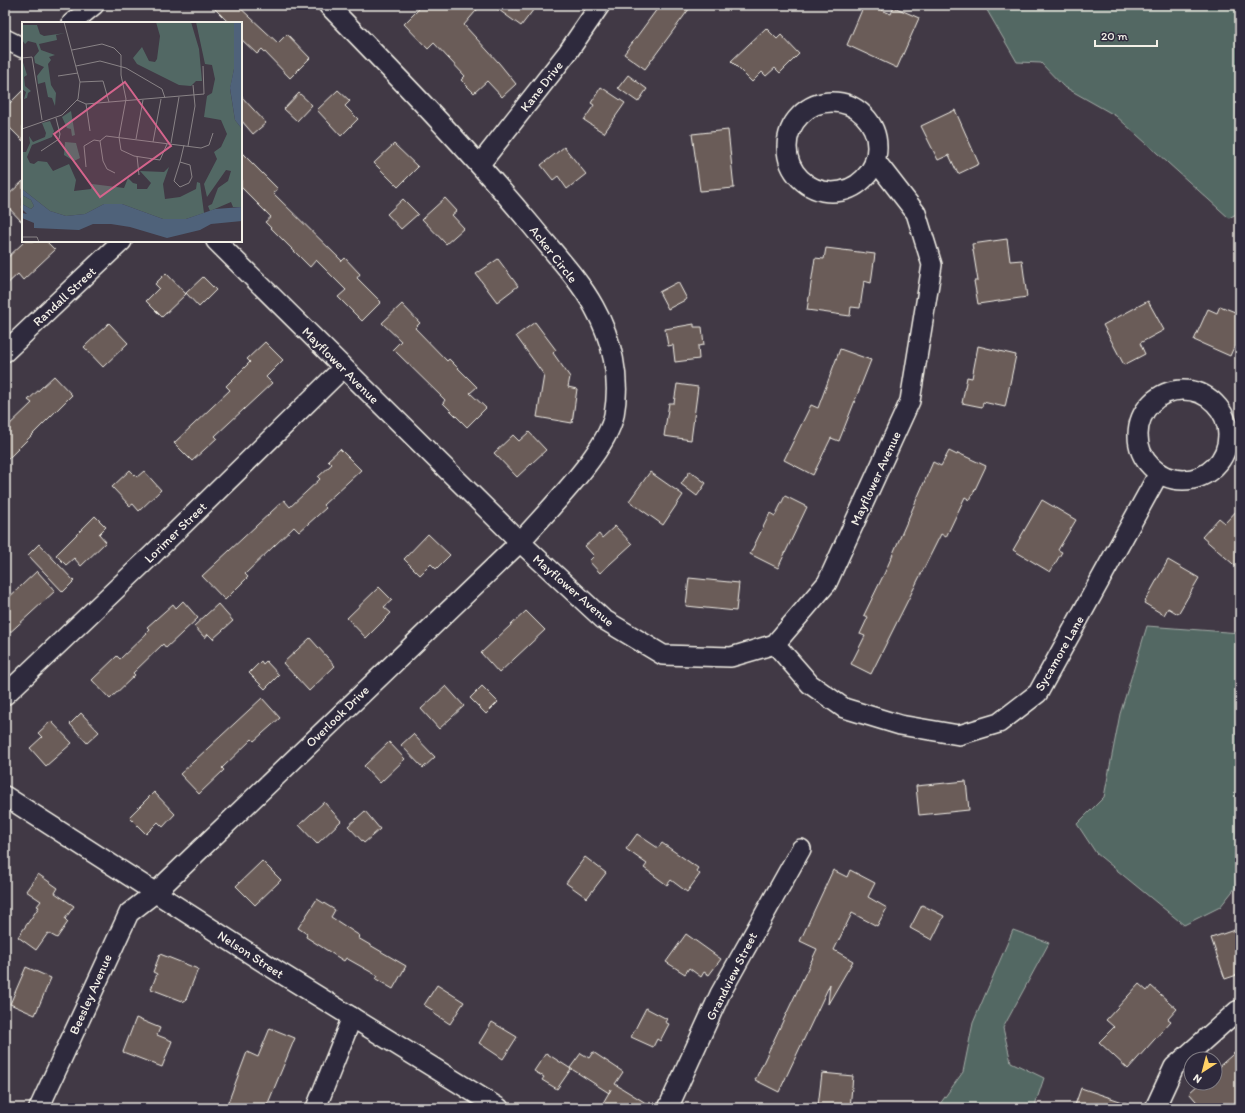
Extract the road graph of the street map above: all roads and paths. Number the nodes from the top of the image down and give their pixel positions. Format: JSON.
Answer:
{"nodes":[{"id":1,"x":94,"y":5,"type":"edge"},
{"id":2,"x":328,"y":5,"type":"edge"},
{"id":3,"x":600,"y":5,"type":"edge"},
{"id":4,"x":73,"y":22,"type":"edge"},
{"id":5,"x":5,"y":39,"type":"edge"},
{"id":6,"x":22,"y":48,"type":"edge"},
{"id":7,"x":876,"y":160,"type":"junction"},
{"id":8,"x":480,"y":164,"type":"junction"},
{"id":9,"x":121,"y":242,"type":"edge"},
{"id":10,"x":217,"y":242,"type":"edge"},
{"id":11,"x":5,"y":352,"type":"edge"},
{"id":12,"x":343,"y":368,"type":"junction"},
{"id":13,"x":1159,"y":473,"type":"junction"},
{"id":14,"x":520,"y":542,"type":"junction"},
{"id":15,"x":775,"y":644,"type":"junction"},
{"id":16,"x":5,"y":695,"type":"edge"},
{"id":17,"x":5,"y":796,"type":"edge"},
{"id":18,"x":801,"y":849,"type":"dead end"},
{"id":19,"x":156,"y":892,"type":"junction"},
{"id":20,"x":1240,"y":1010,"type":"edge"},
{"id":21,"x":352,"y":1017,"type":"junction"},
{"id":22,"x":39,"y":1108,"type":"edge"},
{"id":23,"x":316,"y":1108,"type":"edge"},
{"id":24,"x":499,"y":1108,"type":"edge"},
{"id":25,"x":668,"y":1108,"type":"edge"},
{"id":26,"x":1154,"y":1108,"type":"edge"}],
"edges":[{"from":1,"to":4,"type":"street"},
{"from":2,"to":8,"type":"street","name":"Acker Circle"},
{"from":3,"to":8,"type":"street","name":"Kane Drive"},
{"from":5,"to":6,"type":"street"},
{"from":7,"to":7,"type":"street"},
{"from":7,"to":15,"type":"street","name":"Mayflower Avenue"},
{"from":8,"to":14,"type":"street","name":"Acker Circle"},
{"from":9,"to":11,"type":"street","name":"Randall Street"},
{"from":10,"to":12,"type":"street","name":"Mayflower Avenue"},
{"from":12,"to":14,"type":"street","name":"Mayflower Avenue"},
{"from":12,"to":16,"type":"street","name":"Lorimer Street"},
{"from":13,"to":13,"type":"street"},
{"from":13,"to":15,"type":"street","name":"Sycamore Lane"},
{"from":14,"to":15,"type":"street","name":"Mayflower Avenue"},
{"from":14,"to":19,"type":"street","name":"Overlook Drive"},
{"from":17,"to":19,"type":"street","name":"Nelson Street"},
{"from":18,"to":25,"type":"street","name":"Grandview Street"},
{"from":19,"to":21,"type":"street","name":"Nelson Street"},
{"from":19,"to":22,"type":"street","name":"Beesley Avenue"},
{"from":20,"to":26,"type":"street"},
{"from":21,"to":23,"type":"street"},
{"from":21,"to":24,"type":"street","name":"Nelson Street"}]}
